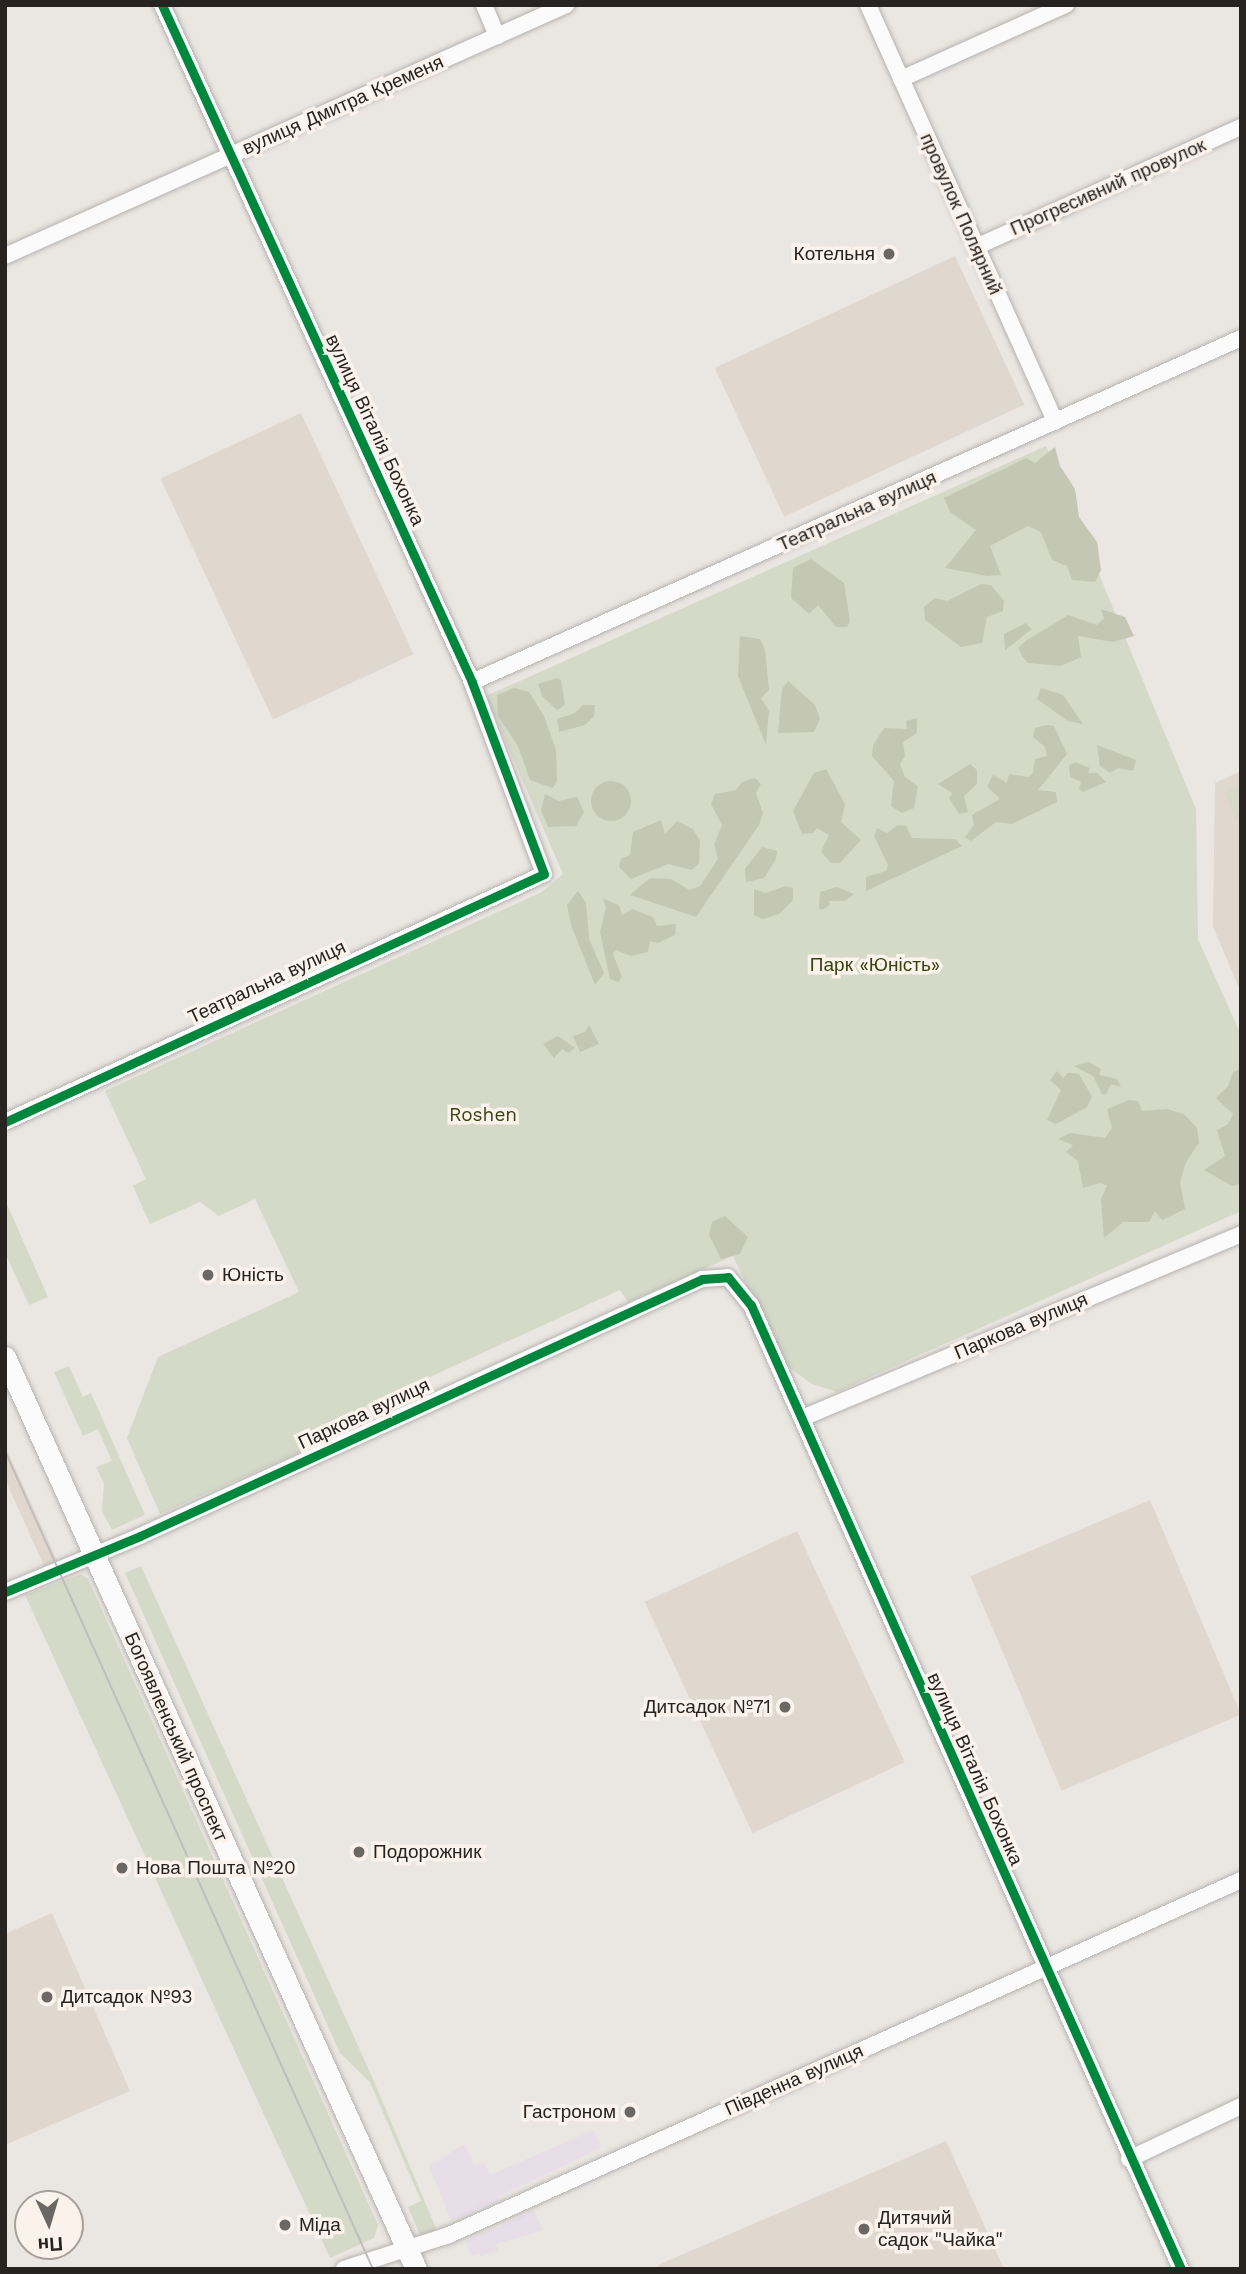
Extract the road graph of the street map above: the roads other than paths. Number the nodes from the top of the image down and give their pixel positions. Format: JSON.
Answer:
{"nodes":[{"id":1,"x":162,"y":5,"type":"edge"},
{"id":2,"x":484,"y":5,"type":"edge"},
{"id":3,"x":566,"y":5,"type":"edge"},
{"id":4,"x":868,"y":5,"type":"edge"},
{"id":5,"x":1066,"y":5,"type":"edge"},
{"id":6,"x":497,"y":36,"type":"junction"},
{"id":7,"x":901,"y":79,"type":"junction"},
{"id":8,"x":1241,"y":127,"type":"edge"},
{"id":9,"x":230,"y":156,"type":"junction"},
{"id":10,"x":976,"y":247,"type":"junction"},
{"id":11,"x":5,"y":256,"type":"edge"},
{"id":12,"x":1241,"y":338,"type":"edge"},
{"id":13,"x":1055,"y":422,"type":"junction"},
{"id":14,"x":472,"y":682,"type":"junction"},
{"id":15,"x":544,"y":874,"type":"joint"},
{"id":16,"x":5,"y":1122,"type":"edge"},
{"id":17,"x":1241,"y":1234,"type":"edge"},
{"id":18,"x":737,"y":1284,"type":"joint"},
{"id":19,"x":5,"y":1357,"type":"edge"},
{"id":20,"x":802,"y":1418,"type":"junction"},
{"id":21,"x":95,"y":1556,"type":"junction"},
{"id":22,"x":5,"y":1592,"type":"edge"},
{"id":23,"x":1241,"y":1880,"type":"edge"},
{"id":24,"x":1045,"y":1970,"type":"junction"},
{"id":25,"x":1241,"y":2106,"type":"edge"},
{"id":26,"x":1129,"y":2159,"type":"junction"},
{"id":27,"x":407,"y":2248,"type":"junction"},
{"id":28,"x":344,"y":2269,"type":"edge"},
{"id":29,"x":416,"y":2269,"type":"edge"},
{"id":30,"x":1181,"y":2269,"type":"edge"}],
"edges":[{"from":1,"to":9,"type":"street","name":"вулиця Віталія Бохонка"},
{"from":2,"to":6,"type":"street"},
{"from":3,"to":6,"type":"street","name":"вулиця Дмитра Кременя"},
{"from":4,"to":7,"type":"street","name":"провулок Полярний"},
{"from":5,"to":7,"type":"street"},
{"from":6,"to":9,"type":"street","name":"вулиця Дмитра Кременя"},
{"from":7,"to":10,"type":"street","name":"провулок Полярний"},
{"from":8,"to":10,"type":"street","name":"Прогресивний провулок"},
{"from":9,"to":11,"type":"street","name":"вулиця Дмитра Кременя"},
{"from":9,"to":14,"type":"street","name":"вулиця Віталія Бохонка"},
{"from":10,"to":13,"type":"street","name":"провулок Полярний"},
{"from":12,"to":13,"type":"street","name":"Театральна вулиця"},
{"from":13,"to":14,"type":"street","name":"Театральна вулиця"},
{"from":14,"to":15,"type":"street","name":"вулиця Віталія Бохонка"},
{"from":15,"to":16,"type":"street","name":"Театральна вулиця"},
{"from":17,"to":20,"type":"street","name":"Паркова вулиця"},
{"from":18,"to":20,"type":"street","name":"вулиця Віталія Бохонка"},
{"from":18,"to":21,"type":"street","name":"Паркова вулиця"},
{"from":19,"to":21,"type":"main road","name":"Богоявленський проспект"},
{"from":20,"to":24,"type":"street","name":"вулиця Віталія Бохонка"},
{"from":21,"to":22,"type":"street","name":"Паркова вулиця"},
{"from":21,"to":27,"type":"main road","name":"Богоявленський проспект"},
{"from":23,"to":24,"type":"street","name":"Південна вулиця"},
{"from":24,"to":26,"type":"street","name":"вулиця Віталія Бохонка"},
{"from":24,"to":27,"type":"street","name":"Південна вулиця"},
{"from":25,"to":26,"type":"street"},
{"from":26,"to":30,"type":"street","name":"вулиця Віталія Бохонка"},
{"from":27,"to":28,"type":"street","name":"Південна вулиця"},
{"from":27,"to":29,"type":"main road","name":"Богоявленський проспект"}]}
